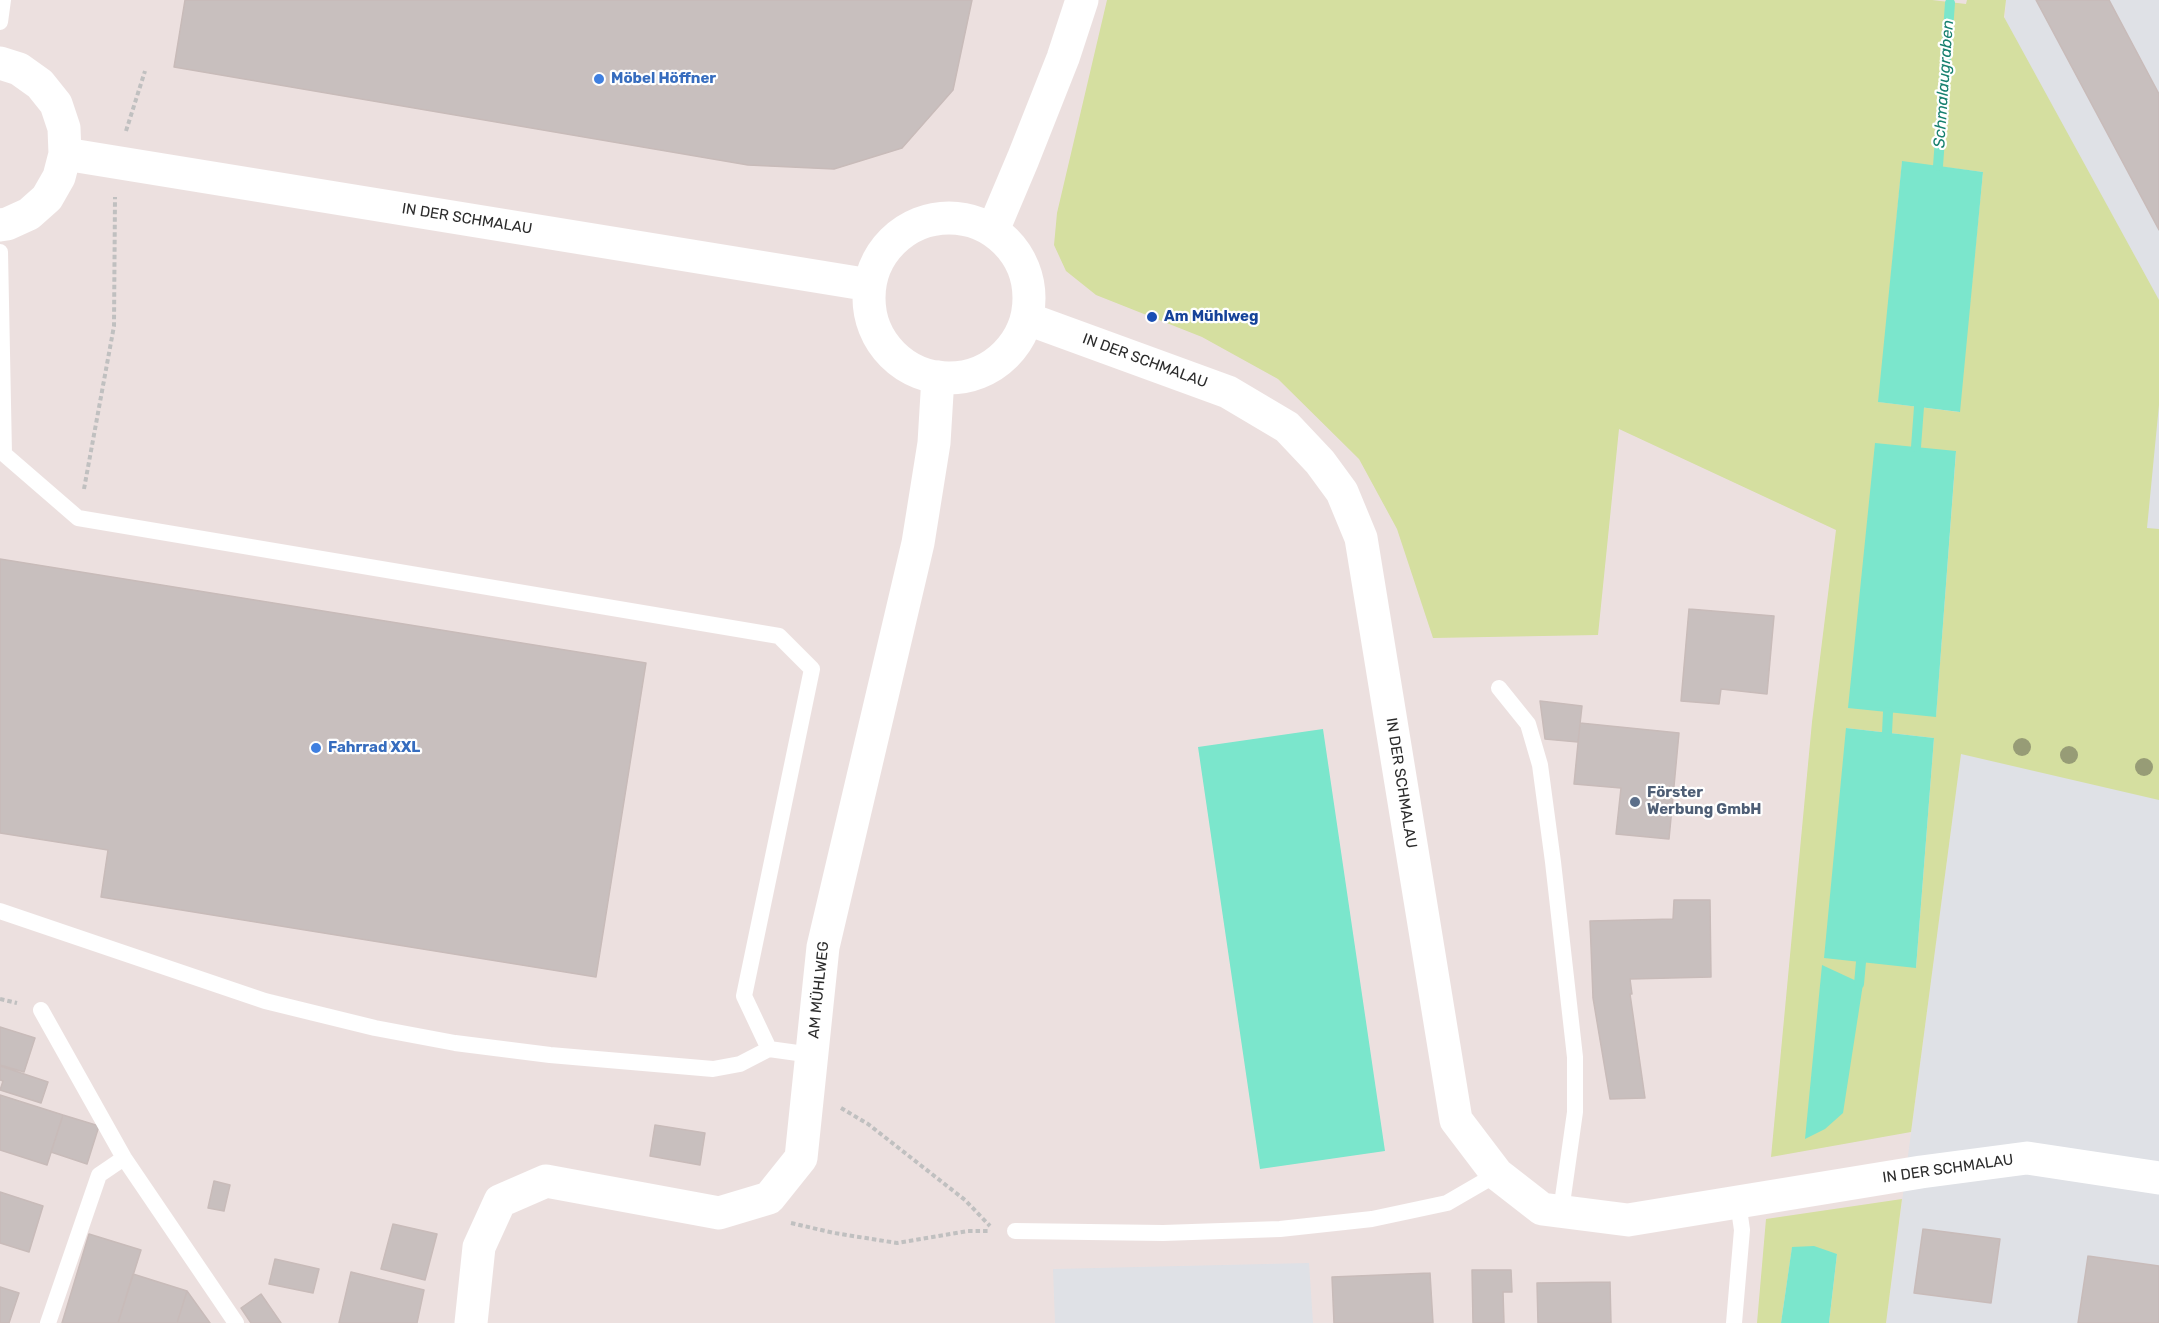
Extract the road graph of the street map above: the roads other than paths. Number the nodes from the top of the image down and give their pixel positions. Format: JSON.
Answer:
{"nodes":[{"id":1,"x":3,"y":0,"type":"edge"},
{"id":2,"x":1082,"y":0,"type":"edge"},
{"id":3,"x":0,"y":22,"type":"edge"},
{"id":4,"x":0,"y":63,"type":"edge"},
{"id":5,"x":65,"y":154,"type":"junction"},
{"id":6,"x":0,"y":225,"type":"edge"},
{"id":7,"x":993,"y":230,"type":"junction"},
{"id":8,"x":0,"y":252,"type":"edge"},
{"id":9,"x":870,"y":285,"type":"junction"},
{"id":10,"x":1028,"y":319,"type":"junction"},
{"id":11,"x":938,"y":378,"type":"junction"},
{"id":12,"x":2,"y":454,"type":"edge"},
{"id":13,"x":1499,"y":688,"type":"dead end"},
{"id":14,"x":0,"y":911,"type":"edge"},
{"id":15,"x":41,"y":1010,"type":"dead end"},
{"id":16,"x":769,"y":1049,"type":"junction"},
{"id":17,"x":812,"y":1055,"type":"junction"},
{"id":18,"x":124,"y":1158,"type":"junction"},
{"id":19,"x":1497,"y":1174,"type":"junction"},
{"id":20,"x":2159,"y":1178,"type":"edge"},
{"id":21,"x":1738,"y":1202,"type":"junction"},
{"id":22,"x":1561,"y":1211,"type":"junction"},
{"id":23,"x":1015,"y":1230,"type":"dead end"},
{"id":24,"x":48,"y":1323,"type":"edge"},
{"id":25,"x":236,"y":1323,"type":"edge"},
{"id":26,"x":471,"y":1323,"type":"edge"},
{"id":27,"x":1734,"y":1323,"type":"edge"}],
"edges":[{"from":1,"to":3,"type":"lane"},
{"from":2,"to":7,"type":"street"},
{"from":4,"to":5,"type":"street"},
{"from":5,"to":6,"type":"street"},
{"from":5,"to":9,"type":"street","name":"IN DER SCHMALAU"},
{"from":7,"to":9,"type":"street"},
{"from":7,"to":10,"type":"street"},
{"from":8,"to":12,"type":"lane"},
{"from":9,"to":11,"type":"street"},
{"from":10,"to":11,"type":"street"},
{"from":10,"to":19,"type":"street","name":"IN DER SCHMALAU"},
{"from":11,"to":17,"type":"street","name":"AM MÜHLWEG"},
{"from":12,"to":16,"type":"lane"},
{"from":13,"to":22,"type":"lane"},
{"from":14,"to":16,"type":"lane"},
{"from":15,"to":18,"type":"lane"},
{"from":16,"to":17,"type":"lane"},
{"from":17,"to":26,"type":"street","name":"AM MÜHLWEG"},
{"from":18,"to":24,"type":"lane"},
{"from":18,"to":25,"type":"lane"},
{"from":19,"to":22,"type":"street","name":"IN DER SCHMALAU"},
{"from":19,"to":23,"type":"lane"},
{"from":20,"to":21,"type":"street","name":"IN DER SCHMALAU"},
{"from":21,"to":22,"type":"street","name":"IN DER SCHMALAU"},
{"from":21,"to":27,"type":"lane"}]}
